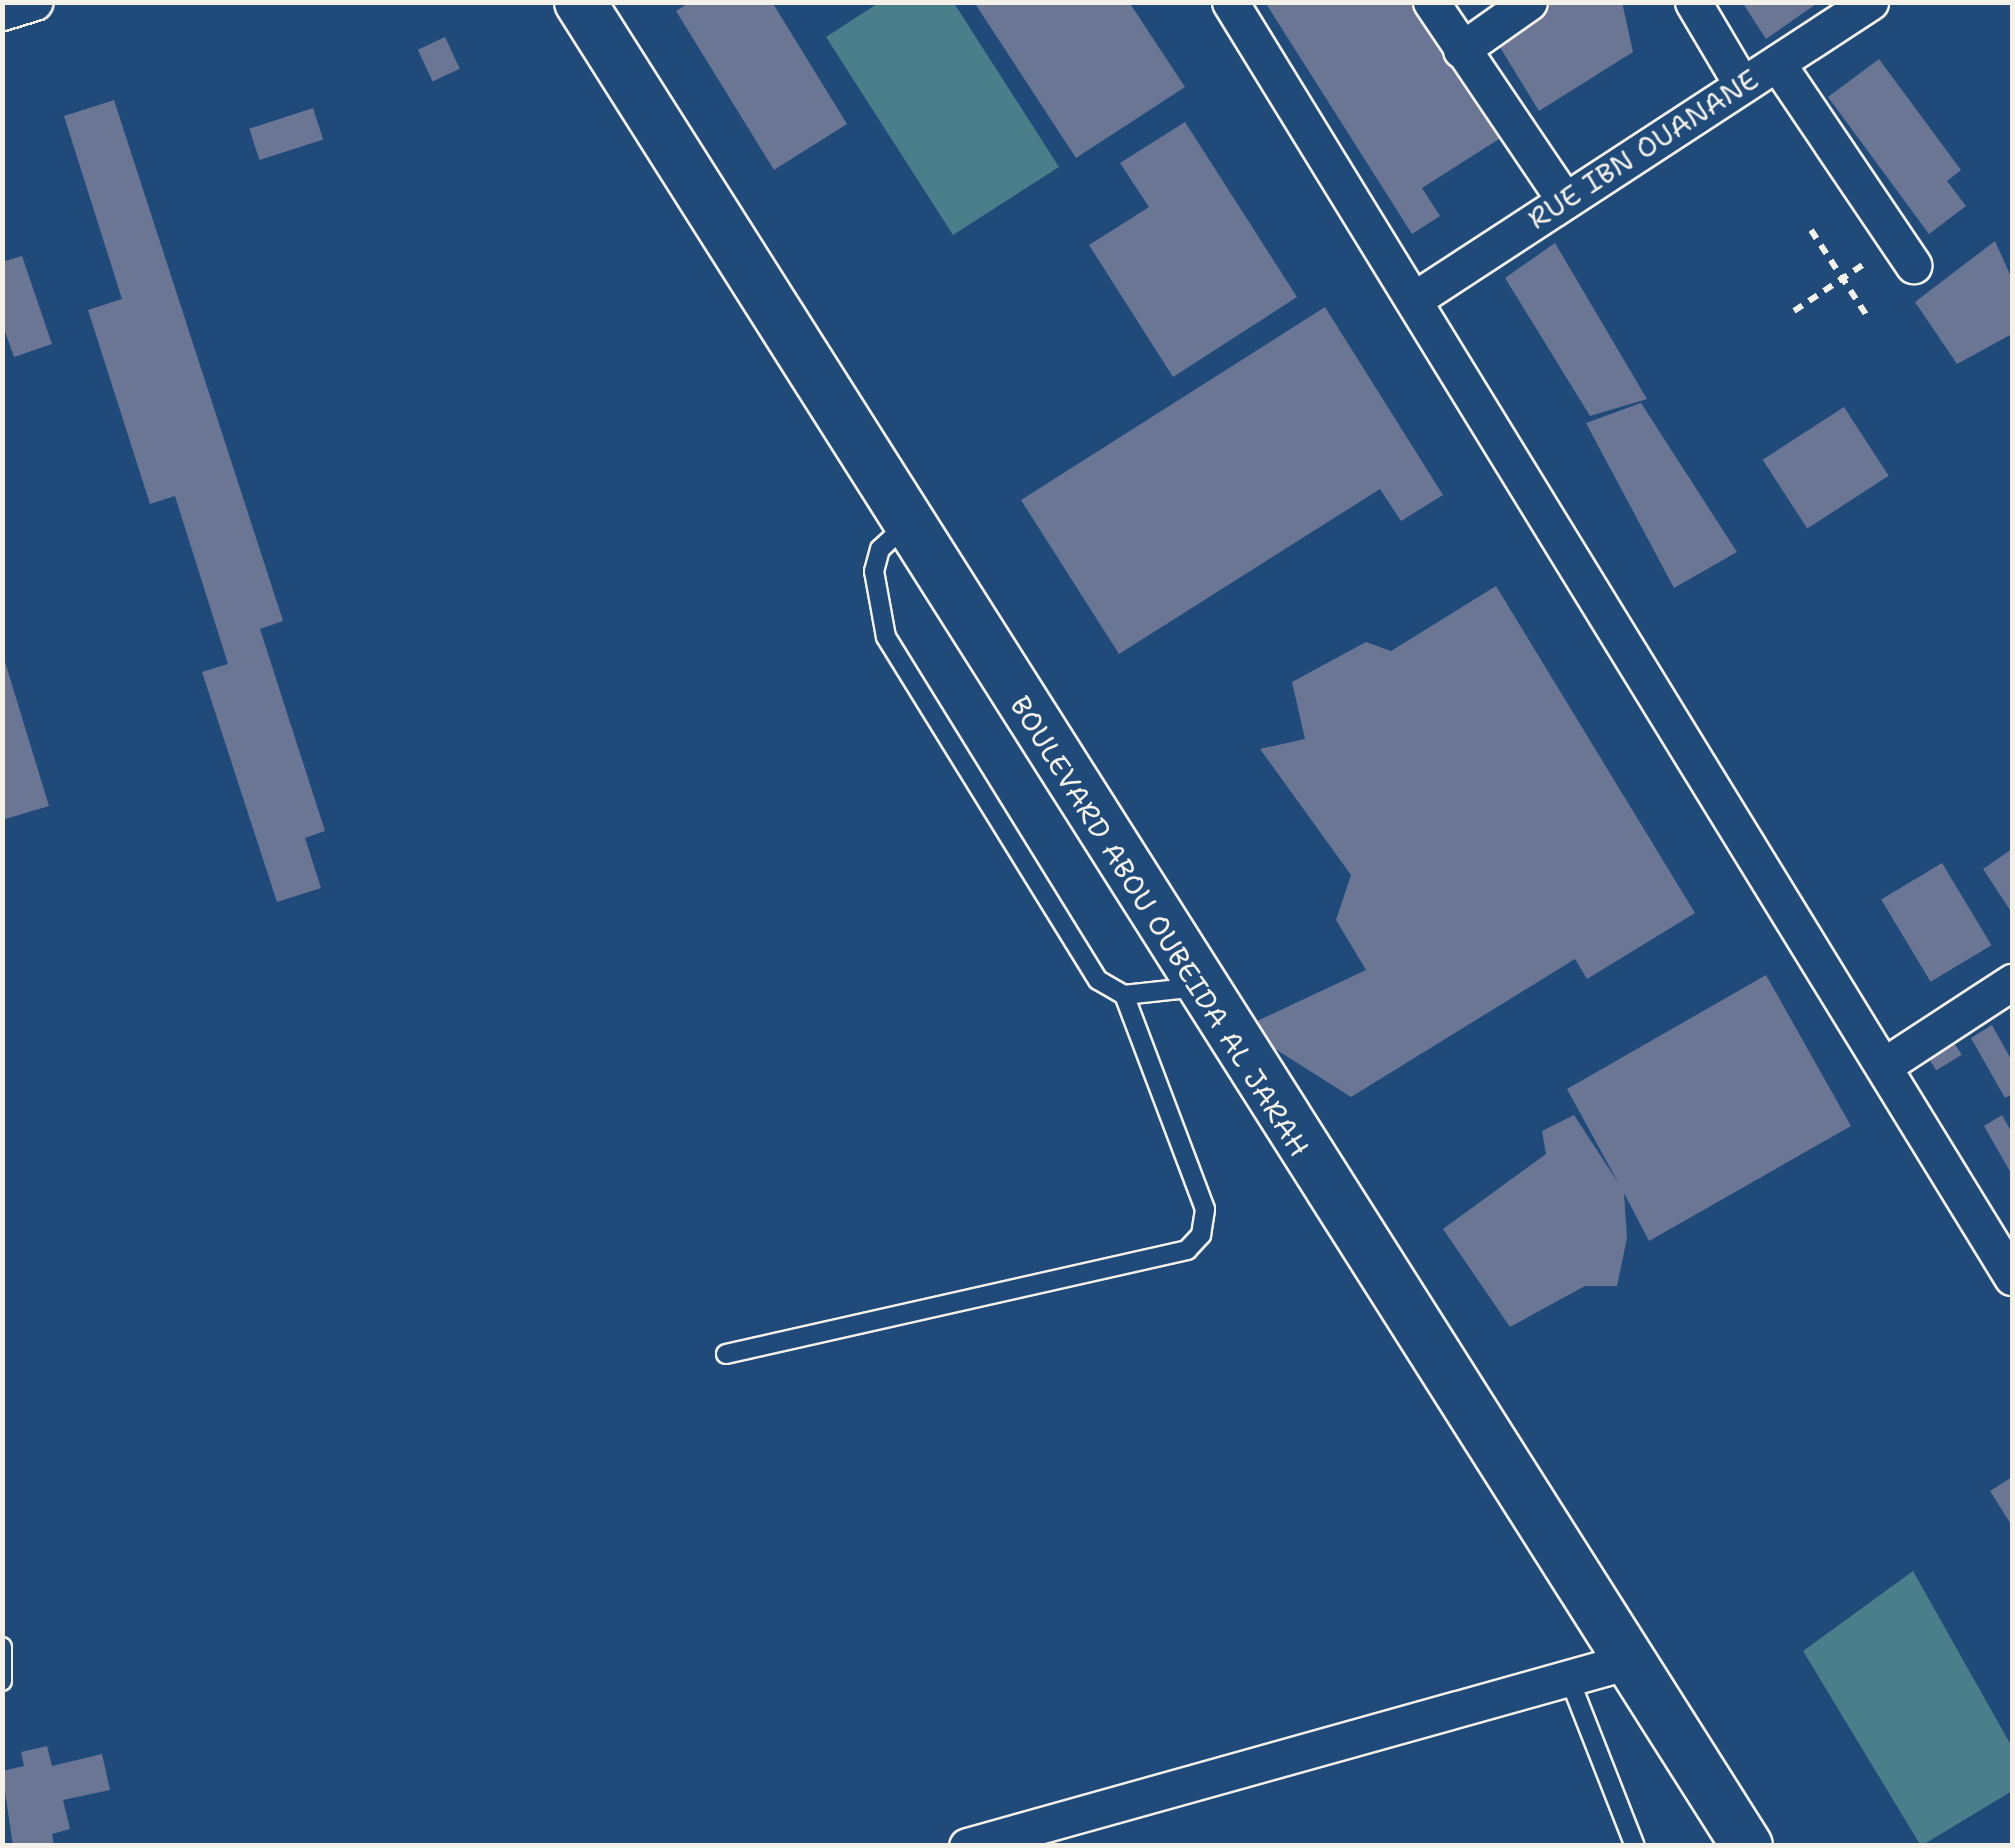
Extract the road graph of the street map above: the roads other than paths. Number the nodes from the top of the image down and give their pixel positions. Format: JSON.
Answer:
{"nodes":[{"id":1,"x":34,"y":2,"type":"edge"},
{"id":2,"x":580,"y":2,"type":"edge"},
{"id":3,"x":1230,"y":2,"type":"edge"},
{"id":4,"x":1431,"y":2,"type":"edge"},
{"id":5,"x":1528,"y":2,"type":"edge"},
{"id":6,"x":1694,"y":2,"type":"edge"},
{"id":7,"x":1870,"y":2,"type":"edge"},
{"id":8,"x":2,"y":12,"type":"edge"},
{"id":9,"x":1825,"y":15,"type":"edge"},
{"id":10,"x":1461,"y":50,"type":"junction"},
{"id":11,"x":1778,"y":63,"type":"junction"},
{"id":12,"x":1742,"y":85,"type":"junction"},
{"id":13,"x":1563,"y":198,"type":"junction"},
{"id":14,"x":1905,"y":253,"type":"road end"},
{"id":15,"x":1418,"y":297,"type":"junction"},
{"id":16,"x":906,"y":525,"type":"junction"},
{"id":17,"x":2012,"y":982,"type":"edge"},
{"id":18,"x":1199,"y":987,"type":"junction"},
{"id":19,"x":1124,"y":995,"type":"junction"},
{"id":20,"x":1885,"y":1065,"type":"junction"},
{"id":21,"x":2012,"y":1277,"type":"edge"},
{"id":22,"x":726,"y":1354,"type":"dead end"},
{"id":23,"x":2,"y":1647,"type":"edge"},
{"id":24,"x":1628,"y":1661,"type":"junction"},
{"id":25,"x":1569,"y":1678,"type":"junction"},
{"id":26,"x":2,"y":1681,"type":"edge"},
{"id":27,"x":967,"y":1846,"type":"edge"},
{"id":28,"x":1635,"y":1846,"type":"edge"},
{"id":29,"x":1747,"y":1846,"type":"edge"}],
"edges":[{"from":1,"to":8,"type":"street"},
{"from":2,"to":16,"type":"street","name":"BOULEVARD ABOU OUBEIDA AL JARAH"},
{"from":3,"to":15,"type":"street"},
{"from":4,"to":10,"type":"street"},
{"from":5,"to":10,"type":"street"},
{"from":6,"to":12,"type":"street"},
{"from":7,"to":9,"type":"street","name":"RUE IBN OUANANE"},
{"from":9,"to":11,"type":"street","name":"RUE IBN OUANANE"},
{"from":10,"to":13,"type":"street"},
{"from":11,"to":12,"type":"street","name":"RUE IBN OUANANE"},
{"from":11,"to":14,"type":"street"},
{"from":12,"to":13,"type":"street","name":"RUE IBN OUANANE"},
{"from":13,"to":15,"type":"street","name":"RUE IBN OUANANE"},
{"from":15,"to":20,"type":"street"},
{"from":16,"to":18,"type":"street","name":"BOULEVARD ABOU OUBEIDA AL JARAH"},
{"from":16,"to":19,"type":"lane"},
{"from":17,"to":20,"type":"street"},
{"from":18,"to":19,"type":"lane"},
{"from":18,"to":24,"type":"street","name":"BOULEVARD ABOU OUBEIDA AL JARAH"},
{"from":19,"to":22,"type":"lane"},
{"from":20,"to":21,"type":"street"},
{"from":23,"to":26,"type":"lane"},
{"from":24,"to":25,"type":"street"},
{"from":24,"to":29,"type":"street","name":"BOULEVARD ABOU OUBEIDA AL JARAH"},
{"from":25,"to":27,"type":"street"},
{"from":25,"to":28,"type":"lane"}]}
